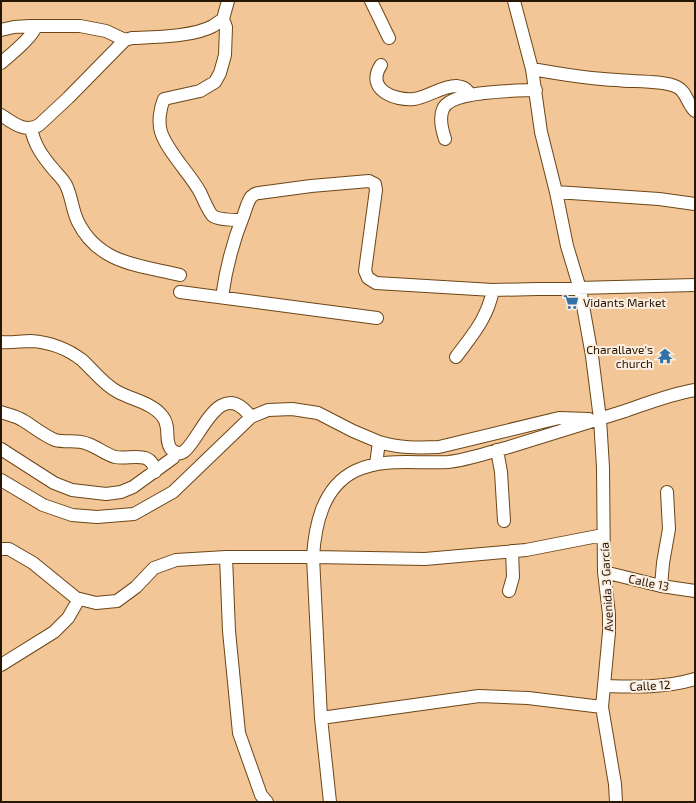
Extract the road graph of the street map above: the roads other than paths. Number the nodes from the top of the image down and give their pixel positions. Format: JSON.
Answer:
{"nodes":[{"id":1,"x":228,"y":1,"type":"edge"},
{"id":2,"x":371,"y":1,"type":"edge"},
{"id":3,"x":514,"y":1,"type":"edge"},
{"id":4,"x":223,"y":19,"type":"junction"},
{"id":5,"x":36,"y":26,"type":"junction"},
{"id":6,"x":1,"y":30,"type":"edge"},
{"id":7,"x":389,"y":38,"type":"dead end"},
{"id":8,"x":125,"y":40,"type":"junction"},
{"id":9,"x":1,"y":64,"type":"edge"},
{"id":10,"x":381,"y":65,"type":"dead end"},
{"id":11,"x":532,"y":69,"type":"junction"},
{"id":12,"x":536,"y":90,"type":"junction"},
{"id":13,"x":469,"y":95,"type":"junction"},
{"id":14,"x":695,"y":111,"type":"edge"},
{"id":15,"x":1,"y":115,"type":"edge"},
{"id":16,"x":31,"y":128,"type":"junction"},
{"id":17,"x":445,"y":139,"type":"dead end"},
{"id":18,"x":556,"y":192,"type":"junction"},
{"id":19,"x":695,"y":204,"type":"edge"},
{"id":20,"x":241,"y":220,"type":"junction"},
{"id":21,"x":180,"y":275,"type":"dead end"},
{"id":22,"x":695,"y":285,"type":"edge"},
{"id":23,"x":580,"y":289,"type":"junction"},
{"id":24,"x":494,"y":290,"type":"junction"},
{"id":25,"x":180,"y":292,"type":"dead end"},
{"id":26,"x":222,"y":297,"type":"junction"},
{"id":27,"x":377,"y":318,"type":"dead end"},
{"id":28,"x":1,"y":342,"type":"edge"},
{"id":29,"x":456,"y":357,"type":"dead end"},
{"id":30,"x":695,"y":390,"type":"edge"},
{"id":31,"x":1,"y":412,"type":"edge"},
{"id":32,"x":251,"y":417,"type":"junction"},
{"id":33,"x":600,"y":419,"type":"junction"},
{"id":34,"x":379,"y":442,"type":"junction"},
{"id":35,"x":1,"y":449,"type":"edge"},
{"id":36,"x":497,"y":450,"type":"junction"},
{"id":37,"x":176,"y":452,"type":"junction"},
{"id":38,"x":376,"y":464,"type":"junction"},
{"id":39,"x":155,"y":472,"type":"junction"},
{"id":40,"x":1,"y":480,"type":"edge"},
{"id":41,"x":667,"y":492,"type":"dead end"},
{"id":42,"x":504,"y":521,"type":"dead end"},
{"id":43,"x":603,"y":536,"type":"junction"},
{"id":44,"x":1,"y":549,"type":"edge"},
{"id":45,"x":512,"y":551,"type":"junction"},
{"id":46,"x":226,"y":557,"type":"junction"},
{"id":47,"x":313,"y":557,"type":"junction"},
{"id":48,"x":604,"y":572,"type":"junction"},
{"id":49,"x":661,"y":586,"type":"junction"},
{"id":50,"x":695,"y":591,"type":"edge"},
{"id":51,"x":509,"y":592,"type":"dead end"},
{"id":52,"x":79,"y":599,"type":"junction"},
{"id":53,"x":1,"y":665,"type":"edge"},
{"id":54,"x":695,"y":679,"type":"edge"},
{"id":55,"x":604,"y":686,"type":"junction"},
{"id":56,"x":602,"y":706,"type":"junction"},
{"id":57,"x":321,"y":718,"type":"junction"},
{"id":58,"x":267,"y":802,"type":"edge"},
{"id":59,"x":330,"y":802,"type":"edge"},
{"id":60,"x":616,"y":802,"type":"edge"}],
"edges":[{"from":1,"to":4,"type":"street"},
{"from":2,"to":7,"type":"street"},
{"from":3,"to":11,"type":"street","name":"Avenida 3 García"},
{"from":4,"to":8,"type":"street"},
{"from":4,"to":20,"type":"street"},
{"from":5,"to":6,"type":"street"},
{"from":5,"to":8,"type":"street"},
{"from":5,"to":9,"type":"street"},
{"from":8,"to":16,"type":"street"},
{"from":10,"to":13,"type":"street"},
{"from":11,"to":12,"type":"street","name":"Avenida 3 García"},
{"from":11,"to":14,"type":"street"},
{"from":12,"to":13,"type":"street"},
{"from":12,"to":18,"type":"street","name":"Avenida 3 García"},
{"from":13,"to":17,"type":"street"},
{"from":15,"to":16,"type":"street"},
{"from":16,"to":21,"type":"street"},
{"from":18,"to":19,"type":"street"},
{"from":18,"to":23,"type":"street","name":"Avenida 3 García"},
{"from":20,"to":24,"type":"street"},
{"from":20,"to":26,"type":"street"},
{"from":22,"to":23,"type":"street"},
{"from":23,"to":24,"type":"street"},
{"from":23,"to":33,"type":"street","name":"Avenida 3 García"},
{"from":24,"to":29,"type":"street"},
{"from":25,"to":26,"type":"street"},
{"from":26,"to":27,"type":"street"},
{"from":28,"to":37,"type":"street"},
{"from":30,"to":33,"type":"street"},
{"from":31,"to":39,"type":"street"},
{"from":32,"to":34,"type":"street"},
{"from":32,"to":37,"type":"street"},
{"from":32,"to":40,"type":"street"},
{"from":33,"to":34,"type":"street"},
{"from":33,"to":36,"type":"street"},
{"from":33,"to":43,"type":"street","name":"Avenida 3 García"},
{"from":34,"to":38,"type":"street"},
{"from":35,"to":39,"type":"street"},
{"from":36,"to":38,"type":"street"},
{"from":36,"to":42,"type":"street"},
{"from":37,"to":39,"type":"street"},
{"from":38,"to":47,"type":"street"},
{"from":41,"to":49,"type":"street"},
{"from":43,"to":45,"type":"street"},
{"from":43,"to":48,"type":"street","name":"Avenida 3 García"},
{"from":44,"to":52,"type":"street"},
{"from":45,"to":47,"type":"street"},
{"from":45,"to":51,"type":"street"},
{"from":46,"to":47,"type":"street"},
{"from":46,"to":52,"type":"street"},
{"from":46,"to":58,"type":"street"},
{"from":47,"to":57,"type":"street"},
{"from":48,"to":49,"type":"street","name":"Calle 13"},
{"from":48,"to":55,"type":"street","name":"Avenida 3 García"},
{"from":49,"to":50,"type":"street","name":"Calle 13"},
{"from":52,"to":53,"type":"street"},
{"from":54,"to":55,"type":"street","name":"Calle 12"},
{"from":55,"to":56,"type":"street","name":"Avenida 3 García"},
{"from":56,"to":57,"type":"street"},
{"from":56,"to":60,"type":"street","name":"Avenida 3 García"},
{"from":57,"to":59,"type":"street"}]}
